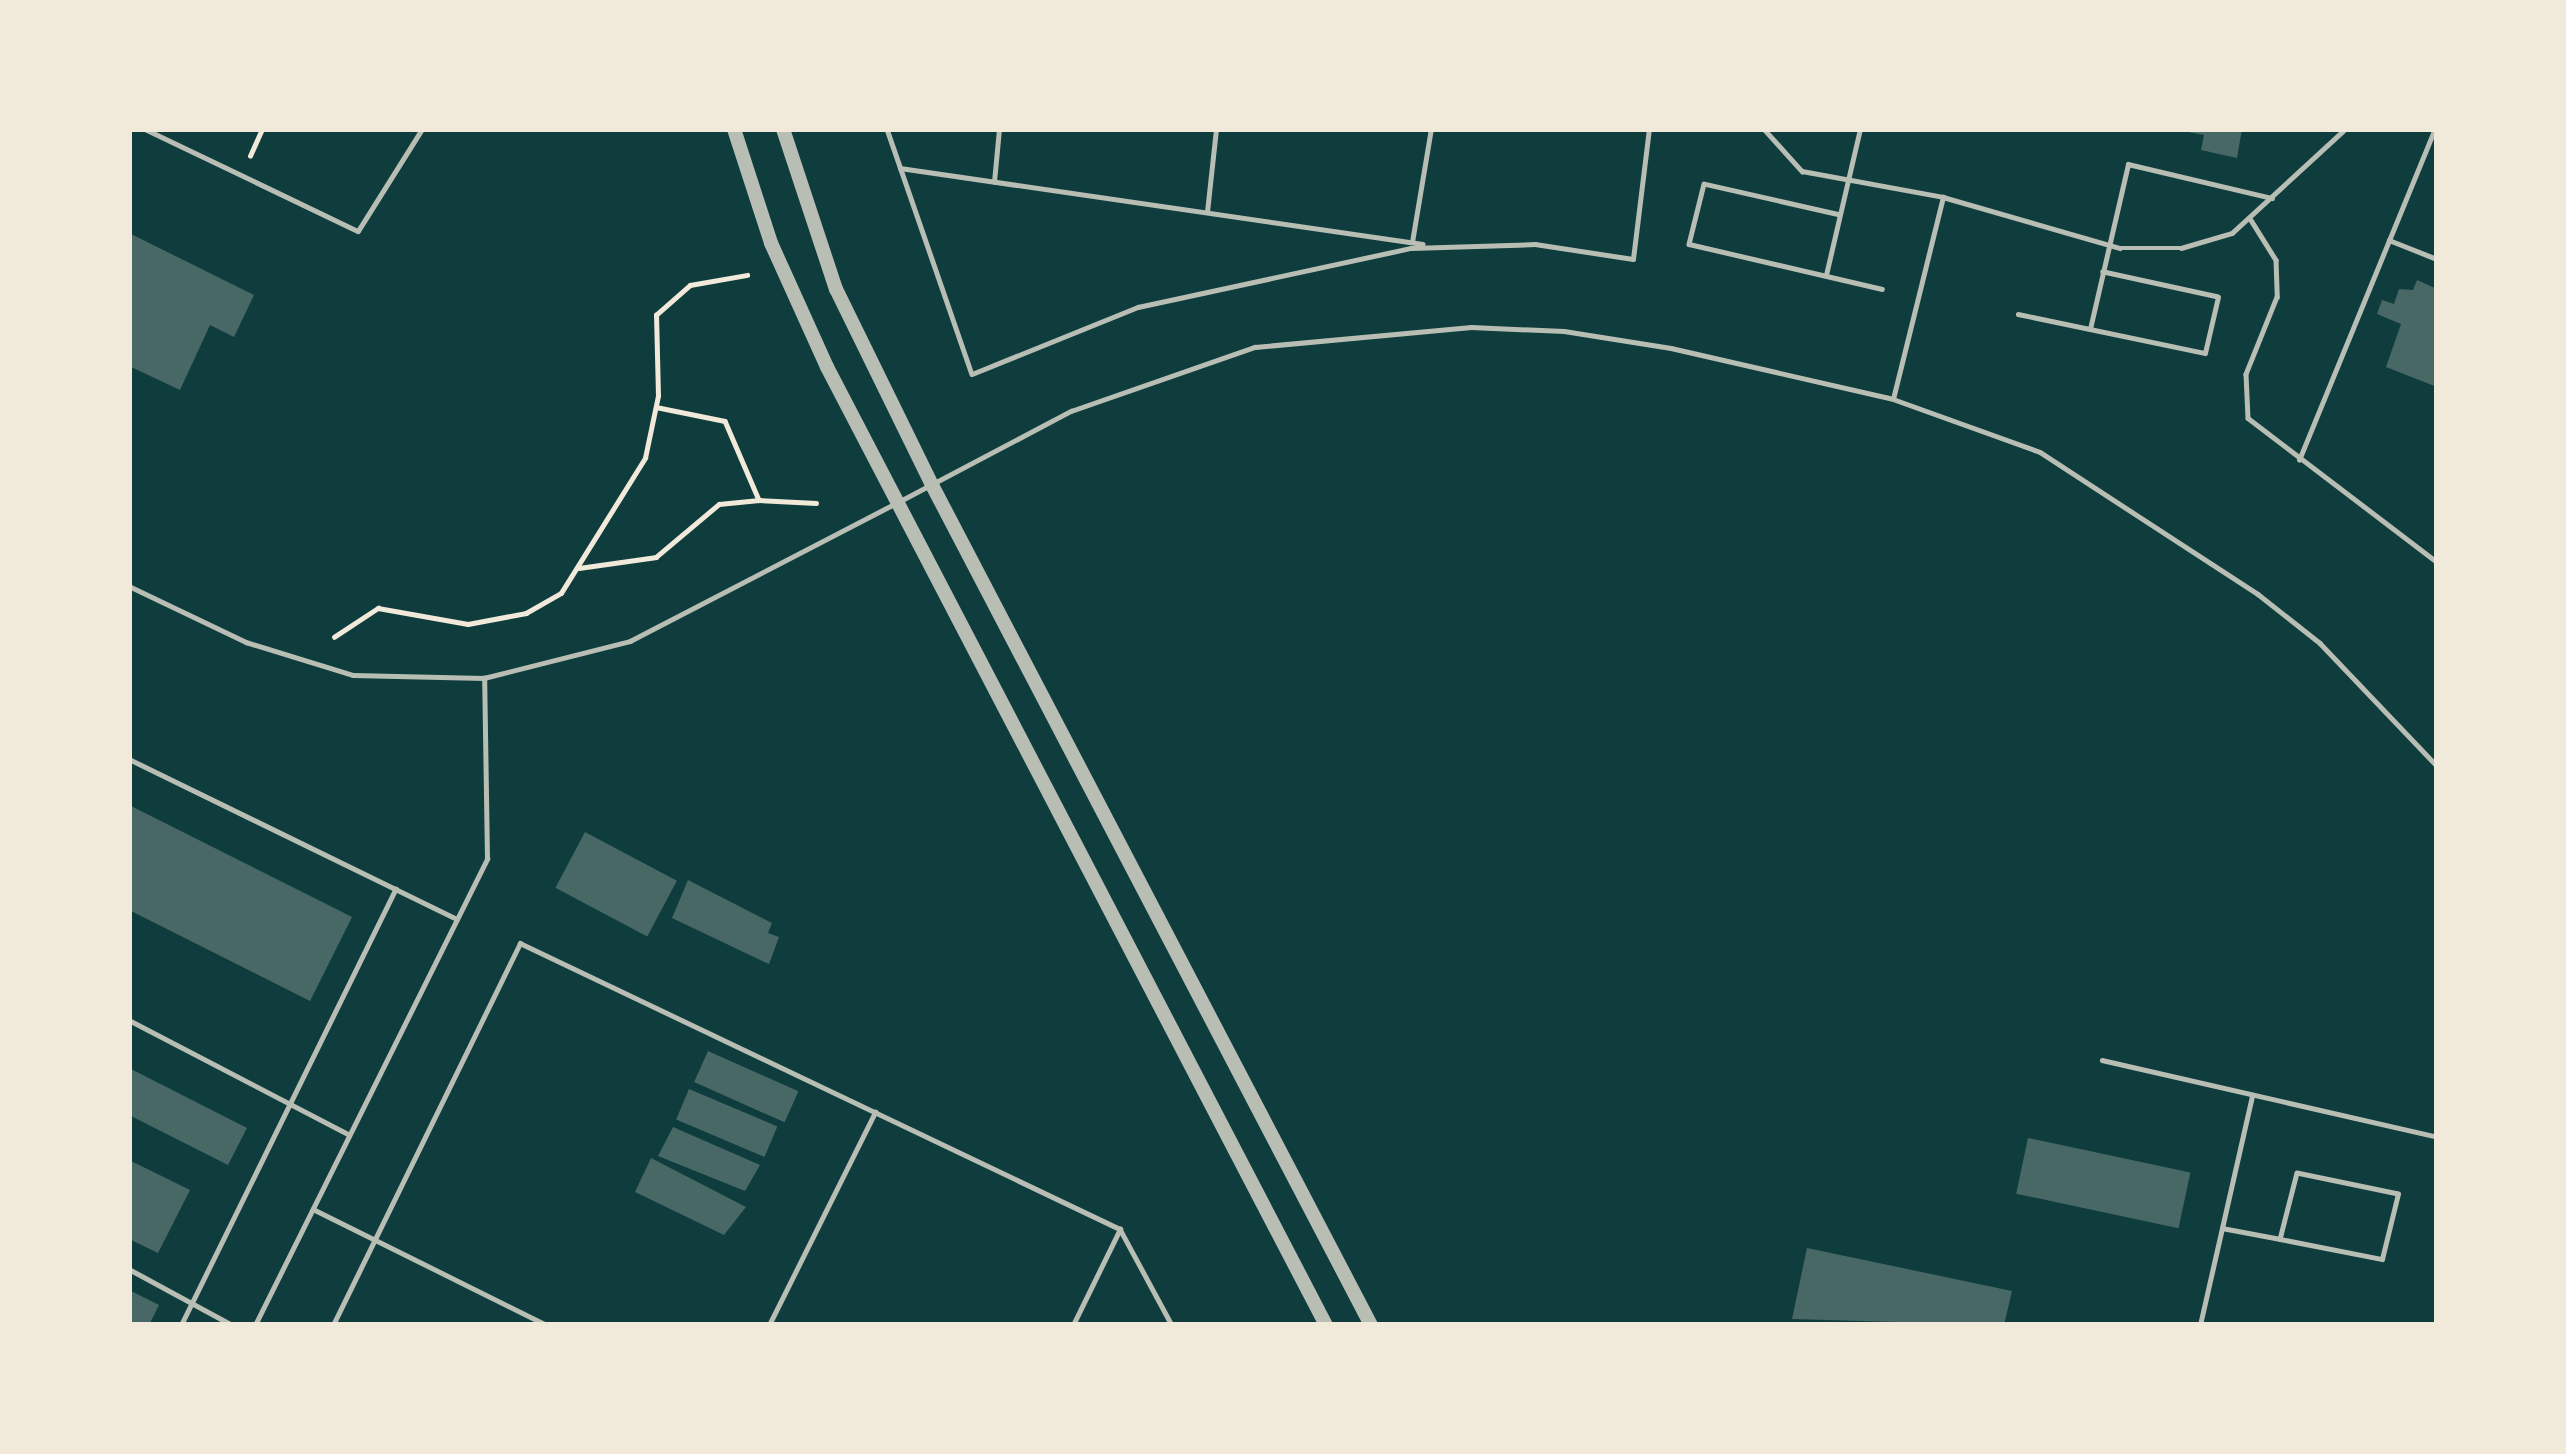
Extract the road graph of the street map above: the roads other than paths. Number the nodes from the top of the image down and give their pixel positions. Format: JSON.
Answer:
{"nodes":[{"id":1,"x":146,"y":129,"type":"edge"},
{"id":2,"x":422,"y":129,"type":"edge"},
{"id":3,"x":734,"y":129,"type":"edge"},
{"id":4,"x":783,"y":129,"type":"edge"},
{"id":5,"x":886,"y":129,"type":"edge"},
{"id":6,"x":999,"y":129,"type":"edge"},
{"id":7,"x":1216,"y":129,"type":"edge"},
{"id":8,"x":1431,"y":129,"type":"edge"},
{"id":9,"x":1649,"y":129,"type":"edge"},
{"id":10,"x":1764,"y":129,"type":"edge"},
{"id":11,"x":1860,"y":129,"type":"edge"},
{"id":12,"x":2345,"y":129,"type":"edge"},
{"id":13,"x":2434,"y":129,"type":"edge"},
{"id":14,"x":900,"y":168,"type":"junction"},
{"id":15,"x":994,"y":182,"type":"junction"},
{"id":16,"x":1848,"y":182,"type":"junction"},
{"id":17,"x":1943,"y":197,"type":"junction"},
{"id":18,"x":2272,"y":198,"type":"junction"},
{"id":19,"x":1207,"y":212,"type":"junction"},
{"id":20,"x":1840,"y":215,"type":"junction"},
{"id":21,"x":2250,"y":218,"type":"junction"},
{"id":22,"x":2389,"y":240,"type":"junction"},
{"id":23,"x":1412,"y":245,"type":"junction"},
{"id":24,"x":2110,"y":245,"type":"junction"},
{"id":25,"x":2437,"y":259,"type":"edge"},
{"id":26,"x":2103,"y":272,"type":"junction"},
{"id":27,"x":1826,"y":278,"type":"junction"},
{"id":28,"x":1882,"y":290,"type":"dead end"},
{"id":29,"x":2018,"y":314,"type":"dead end"},
{"id":30,"x":2090,"y":329,"type":"junction"},
{"id":31,"x":1893,"y":399,"type":"junction"},
{"id":32,"x":2299,"y":460,"type":"junction"},
{"id":33,"x":932,"y":485,"type":"junction"},
{"id":34,"x":896,"y":503,"type":"junction"},
{"id":35,"x":2437,"y":562,"type":"edge"},
{"id":36,"x":129,"y":586,"type":"edge"},
{"id":37,"x":484,"y":678,"type":"junction"},
{"id":38,"x":129,"y":759,"type":"edge"},
{"id":39,"x":2437,"y":766,"type":"edge"},
{"id":40,"x":396,"y":889,"type":"junction"},
{"id":41,"x":457,"y":919,"type":"junction"},
{"id":42,"x":129,"y":1020,"type":"edge"},
{"id":43,"x":2102,"y":1060,"type":"dead end"},
{"id":44,"x":2252,"y":1095,"type":"junction"},
{"id":45,"x":294,"y":1103,"type":"junction"},
{"id":46,"x":875,"y":1112,"type":"junction"},
{"id":47,"x":350,"y":1135,"type":"junction"},
{"id":48,"x":2437,"y":1137,"type":"edge"},
{"id":49,"x":313,"y":1209,"type":"junction"},
{"id":50,"x":1120,"y":1228,"type":"junction"},
{"id":51,"x":2222,"y":1228,"type":"junction"},
{"id":52,"x":376,"y":1239,"type":"junction"},
{"id":53,"x":2280,"y":1239,"type":"junction"},
{"id":54,"x":129,"y":1269,"type":"edge"},
{"id":55,"x":193,"y":1304,"type":"junction"},
{"id":56,"x":181,"y":1325,"type":"edge"},
{"id":57,"x":232,"y":1325,"type":"edge"},
{"id":58,"x":255,"y":1325,"type":"edge"},
{"id":59,"x":333,"y":1325,"type":"edge"},
{"id":60,"x":547,"y":1325,"type":"edge"},
{"id":61,"x":770,"y":1325,"type":"edge"},
{"id":62,"x":1072,"y":1325,"type":"edge"},
{"id":63,"x":1172,"y":1325,"type":"edge"},
{"id":64,"x":1326,"y":1325,"type":"edge"},
{"id":65,"x":1371,"y":1325,"type":"edge"},
{"id":66,"x":2200,"y":1325,"type":"edge"}],
"edges":[{"from":1,"to":2,"type":"lane"},
{"from":3,"to":34,"type":"street"},
{"from":4,"to":33,"type":"street"},
{"from":5,"to":14,"type":"lane"},
{"from":6,"to":15,"type":"lane"},
{"from":7,"to":19,"type":"lane"},
{"from":8,"to":23,"type":"lane"},
{"from":9,"to":23,"type":"lane"},
{"from":10,"to":16,"type":"lane"},
{"from":11,"to":16,"type":"lane"},
{"from":12,"to":18,"type":"lane"},
{"from":13,"to":22,"type":"lane"},
{"from":14,"to":15,"type":"lane"},
{"from":14,"to":23,"type":"lane"},
{"from":15,"to":19,"type":"lane"},
{"from":16,"to":17,"type":"lane"},
{"from":16,"to":20,"type":"lane"},
{"from":17,"to":24,"type":"lane"},
{"from":17,"to":31,"type":"lane"},
{"from":18,"to":21,"type":"lane"},
{"from":18,"to":24,"type":"lane"},
{"from":19,"to":23,"type":"lane"},
{"from":20,"to":27,"type":"lane"},
{"from":20,"to":27,"type":"lane"},
{"from":21,"to":24,"type":"lane"},
{"from":21,"to":32,"type":"lane"},
{"from":22,"to":25,"type":"lane"},
{"from":22,"to":32,"type":"lane"},
{"from":24,"to":26,"type":"lane"},
{"from":26,"to":30,"type":"lane"},
{"from":26,"to":30,"type":"lane"},
{"from":27,"to":28,"type":"lane"},
{"from":29,"to":30,"type":"lane"},
{"from":31,"to":33,"type":"lane"},
{"from":31,"to":39,"type":"lane"},
{"from":32,"to":35,"type":"lane"},
{"from":33,"to":34,"type":"lane"},
{"from":33,"to":65,"type":"street"},
{"from":34,"to":37,"type":"lane"},
{"from":34,"to":64,"type":"street"},
{"from":36,"to":37,"type":"lane"},
{"from":37,"to":41,"type":"lane"},
{"from":38,"to":40,"type":"lane"},
{"from":40,"to":41,"type":"lane"},
{"from":40,"to":45,"type":"lane"},
{"from":41,"to":47,"type":"lane"},
{"from":42,"to":45,"type":"lane"},
{"from":43,"to":44,"type":"lane"},
{"from":44,"to":48,"type":"lane"},
{"from":44,"to":51,"type":"lane"},
{"from":45,"to":47,"type":"lane"},
{"from":45,"to":55,"type":"lane"},
{"from":46,"to":50,"type":"lane"},
{"from":46,"to":52,"type":"lane"},
{"from":46,"to":61,"type":"lane"},
{"from":47,"to":49,"type":"lane"},
{"from":49,"to":52,"type":"lane"},
{"from":49,"to":58,"type":"lane"},
{"from":50,"to":62,"type":"lane"},
{"from":50,"to":63,"type":"lane"},
{"from":51,"to":53,"type":"lane"},
{"from":51,"to":66,"type":"lane"},
{"from":52,"to":59,"type":"lane"},
{"from":52,"to":60,"type":"lane"},
{"from":53,"to":53,"type":"lane"},
{"from":54,"to":55,"type":"lane"},
{"from":55,"to":56,"type":"lane"},
{"from":55,"to":57,"type":"lane"}]}
